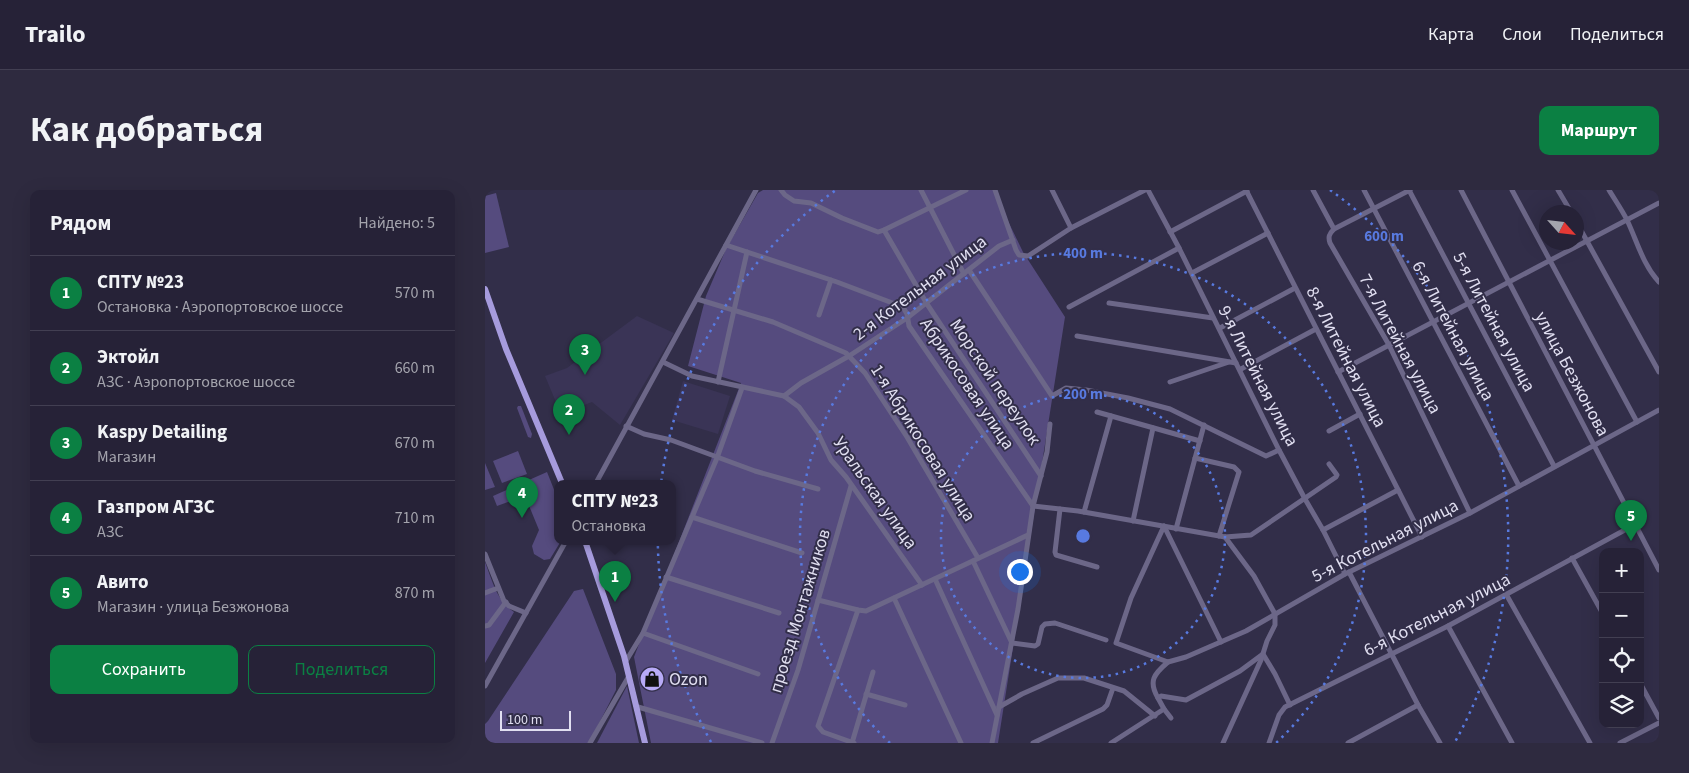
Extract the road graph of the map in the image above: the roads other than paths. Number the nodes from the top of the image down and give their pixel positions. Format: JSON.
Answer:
{"nodes":[{"id":1,"x":756,"y":190,"type":"edge"},
{"id":2,"x":781,"y":190,"type":"edge"},
{"id":3,"x":921,"y":190,"type":"edge"},
{"id":4,"x":966,"y":190,"type":"edge"},
{"id":5,"x":995,"y":190,"type":"edge"},
{"id":6,"x":1052,"y":190,"type":"edge"},
{"id":7,"x":1146,"y":190,"type":"edge"},
{"id":8,"x":1247,"y":190,"type":"edge"},
{"id":9,"x":1313,"y":190,"type":"edge"},
{"id":10,"x":1363,"y":190,"type":"edge"},
{"id":11,"x":1409,"y":190,"type":"edge"},
{"id":12,"x":1461,"y":190,"type":"edge"},
{"id":13,"x":1512,"y":190,"type":"edge"},
{"id":14,"x":1558,"y":190,"type":"edge"},
{"id":15,"x":1609,"y":190,"type":"edge"},
{"id":16,"x":1659,"y":203,"type":"edge"},
{"id":17,"x":1567,"y":205,"type":"edge"},
{"id":18,"x":930,"y":208,"type":"junction"},
{"id":19,"x":1373,"y":209,"type":"junction"},
{"id":20,"x":1627,"y":220,"type":"junction"},
{"id":21,"x":1071,"y":228,"type":"junction"},
{"id":22,"x":1334,"y":229,"type":"junction"},
{"id":23,"x":885,"y":230,"type":"junction"},
{"id":24,"x":1170,"y":232,"type":"junction"},
{"id":25,"x":1268,"y":232,"type":"junction"},
{"id":26,"x":1584,"y":236,"type":"edge"},
{"id":27,"x":1013,"y":240,"type":"junction"},
{"id":28,"x":1587,"y":242,"type":"junction"},
{"id":29,"x":726,"y":245,"type":"junction"},
{"id":30,"x":1179,"y":248,"type":"junction"},
{"id":31,"x":747,"y":252,"type":"junction"},
{"id":32,"x":1551,"y":261,"type":"junction"},
{"id":33,"x":966,"y":272,"type":"junction"},
{"id":34,"x":1192,"y":273,"type":"junction"},
{"id":35,"x":831,"y":280,"type":"junction"},
{"id":36,"x":1509,"y":282,"type":"junction"},
{"id":37,"x":1659,"y":282,"type":"edge"},
{"id":38,"x":485,"y":288,"type":"edge"},
{"id":39,"x":1295,"y":288,"type":"junction"},
{"id":40,"x":697,"y":299,"type":"junction"},
{"id":41,"x":1109,"y":303,"type":"dead end"},
{"id":42,"x":927,"y":304,"type":"junction"},
{"id":43,"x":1469,"y":304,"type":"junction"},
{"id":44,"x":1069,"y":307,"type":"dead end"},
{"id":45,"x":734,"y":310,"type":"junction"},
{"id":46,"x":819,"y":315,"type":"dead end"},
{"id":47,"x":907,"y":318,"type":"junction"},
{"id":48,"x":1213,"y":318,"type":"junction"},
{"id":49,"x":1433,"y":322,"type":"junction"},
{"id":50,"x":1220,"y":328,"type":"junction"},
{"id":51,"x":1316,"y":328,"type":"junction"},
{"id":52,"x":1077,"y":336,"type":"dead end"},
{"id":53,"x":1389,"y":345,"type":"junction"},
{"id":54,"x":849,"y":356,"type":"junction"},
{"id":55,"x":663,"y":362,"type":"junction"},
{"id":56,"x":1230,"y":362,"type":"junction"},
{"id":57,"x":1236,"y":363,"type":"junction"},
{"id":58,"x":1241,"y":369,"type":"junction"},
{"id":59,"x":1338,"y":372,"type":"junction"},
{"id":60,"x":1659,"y":372,"type":"edge"},
{"id":61,"x":718,"y":382,"type":"junction"},
{"id":62,"x":1170,"y":382,"type":"dead end"},
{"id":63,"x":742,"y":388,"type":"junction"},
{"id":64,"x":784,"y":396,"type":"junction"},
{"id":65,"x":1659,"y":410,"type":"edge"},
{"id":66,"x":1097,"y":412,"type":"dead end"},
{"id":67,"x":1360,"y":414,"type":"junction"},
{"id":68,"x":1111,"y":416,"type":"junction"},
{"id":69,"x":1637,"y":422,"type":"junction"},
{"id":70,"x":1050,"y":424,"type":"dead end"},
{"id":71,"x":626,"y":426,"type":"junction"},
{"id":72,"x":1204,"y":426,"type":"junction"},
{"id":73,"x":1153,"y":428,"type":"junction"},
{"id":74,"x":1329,"y":431,"type":"dead end"},
{"id":75,"x":1200,"y":441,"type":"junction"},
{"id":76,"x":1594,"y":445,"type":"junction"},
{"id":77,"x":1279,"y":450,"type":"junction"},
{"id":78,"x":717,"y":458,"type":"junction"},
{"id":79,"x":1195,"y":458,"type":"junction"},
{"id":80,"x":1329,"y":464,"type":"dead end"},
{"id":81,"x":1555,"y":466,"type":"junction"},
{"id":82,"x":1041,"y":476,"type":"junction"},
{"id":83,"x":561,"y":480,"type":"edge"},
{"id":84,"x":598,"y":480,"type":"edge"},
{"id":85,"x":851,"y":486,"type":"junction"},
{"id":86,"x":1519,"y":486,"type":"junction"},
{"id":87,"x":818,"y":489,"type":"dead end"},
{"id":88,"x":1398,"y":490,"type":"junction"},
{"id":89,"x":1305,"y":499,"type":"junction"},
{"id":90,"x":1033,"y":506,"type":"junction"},
{"id":91,"x":1059,"y":509,"type":"junction"},
{"id":92,"x":1084,"y":512,"type":"junction"},
{"id":93,"x":1470,"y":512,"type":"junction"},
{"id":94,"x":692,"y":516,"type":"junction"},
{"id":95,"x":1133,"y":521,"type":"junction"},
{"id":96,"x":1634,"y":524,"type":"junction"},
{"id":97,"x":1163,"y":526,"type":"junction"},
{"id":98,"x":1176,"y":529,"type":"junction"},
{"id":99,"x":1323,"y":530,"type":"junction"},
{"id":100,"x":1028,"y":535,"type":"junction"},
{"id":101,"x":1222,"y":537,"type":"junction"},
{"id":102,"x":1422,"y":537,"type":"junction"},
{"id":103,"x":563,"y":545,"type":"edge"},
{"id":104,"x":586,"y":545,"type":"edge"},
{"id":105,"x":802,"y":553,"type":"dead end"},
{"id":106,"x":485,"y":554,"type":"edge"},
{"id":107,"x":1573,"y":558,"type":"junction"},
{"id":108,"x":975,"y":559,"type":"junction"},
{"id":109,"x":487,"y":563,"type":"edge"},
{"id":110,"x":1097,"y":566,"type":"dead end"},
{"id":111,"x":1659,"y":570,"type":"edge"},
{"id":112,"x":1347,"y":573,"type":"junction"},
{"id":113,"x":667,"y":577,"type":"junction"},
{"id":114,"x":935,"y":579,"type":"junction"},
{"id":115,"x":922,"y":585,"type":"junction"},
{"id":116,"x":498,"y":588,"type":"junction"},
{"id":117,"x":485,"y":593,"type":"edge"},
{"id":118,"x":1506,"y":594,"type":"junction"},
{"id":119,"x":894,"y":598,"type":"junction"},
{"id":120,"x":818,"y":600,"type":"junction"},
{"id":121,"x":506,"y":602,"type":"junction"},
{"id":122,"x":1599,"y":607,"type":"edge"},
{"id":123,"x":857,"y":610,"type":"junction"},
{"id":124,"x":779,"y":612,"type":"dead end"},
{"id":125,"x":526,"y":613,"type":"junction"},
{"id":126,"x":1275,"y":614,"type":"junction"},
{"id":127,"x":485,"y":626,"type":"edge"},
{"id":128,"x":1449,"y":626,"type":"junction"},
{"id":129,"x":643,"y":633,"type":"junction"},
{"id":130,"x":1106,"y":640,"type":"dead end"},
{"id":131,"x":1221,"y":642,"type":"junction"},
{"id":132,"x":1012,"y":643,"type":"junction"},
{"id":133,"x":1263,"y":654,"type":"junction"},
{"id":134,"x":1392,"y":654,"type":"junction"},
{"id":135,"x":625,"y":661,"type":"junction"},
{"id":136,"x":1168,"y":662,"type":"junction"},
{"id":137,"x":873,"y":672,"type":"dead end"},
{"id":138,"x":758,"y":674,"type":"dead end"},
{"id":139,"x":629,"y":676,"type":"junction"},
{"id":140,"x":485,"y":686,"type":"edge"},
{"id":141,"x":1113,"y":688,"type":"junction"},
{"id":142,"x":1644,"y":690,"type":"edge"},
{"id":143,"x":866,"y":694,"type":"junction"},
{"id":144,"x":1158,"y":698,"type":"junction"},
{"id":145,"x":905,"y":705,"type":"dead end"},
{"id":146,"x":1290,"y":705,"type":"junction"},
{"id":147,"x":1419,"y":706,"type":"junction"},
{"id":148,"x":637,"y":707,"type":"junction"},
{"id":149,"x":999,"y":707,"type":"junction"},
{"id":150,"x":1165,"y":709,"type":"junction"},
{"id":151,"x":997,"y":715,"type":"junction"},
{"id":152,"x":1155,"y":716,"type":"junction"},
{"id":153,"x":1171,"y":718,"type":"dead end"},
{"id":154,"x":1659,"y":718,"type":"edge"},
{"id":155,"x":1659,"y":723,"type":"edge"},
{"id":156,"x":590,"y":743,"type":"edge"},
{"id":157,"x":645,"y":743,"type":"edge"},
{"id":158,"x":762,"y":743,"type":"edge"},
{"id":159,"x":772,"y":743,"type":"edge"},
{"id":160,"x":853,"y":743,"type":"edge"},
{"id":161,"x":961,"y":743,"type":"edge"},
{"id":162,"x":992,"y":743,"type":"edge"},
{"id":163,"x":1033,"y":743,"type":"edge"},
{"id":164,"x":1111,"y":743,"type":"edge"},
{"id":165,"x":1223,"y":743,"type":"edge"},
{"id":166,"x":1269,"y":743,"type":"edge"},
{"id":167,"x":1348,"y":743,"type":"edge"},
{"id":168,"x":1440,"y":743,"type":"edge"},
{"id":169,"x":1512,"y":743,"type":"edge"},
{"id":170,"x":1590,"y":743,"type":"edge"},
{"id":171,"x":1620,"y":743,"type":"edge"}],
"edges":[{"from":1,"to":29,"type":"street"},
{"from":2,"to":23,"type":"street"},
{"from":3,"to":18,"type":"street"},
{"from":4,"to":18,"type":"street"},
{"from":5,"to":27,"type":"street"},
{"from":6,"to":21,"type":"street"},
{"from":7,"to":21,"type":"street","name":"2-я Котельная улица"},
{"from":7,"to":24,"type":"street","name":"9-я Литейная улица"},
{"from":8,"to":24,"type":"street"},
{"from":8,"to":25,"type":"street","name":"8-я Литейная улица"},
{"from":9,"to":22,"type":"street","name":"7-я Литейная улица"},
{"from":10,"to":19,"type":"street","name":"6-я Литейная улица"},
{"from":11,"to":19,"type":"street"},
{"from":11,"to":43,"type":"street","name":"5-я Литейная улица"},
{"from":12,"to":36,"type":"street","name":"улица Безжонова"},
{"from":13,"to":32,"type":"street"},
{"from":14,"to":17,"type":"street"},
{"from":15,"to":20,"type":"street"},
{"from":16,"to":20,"type":"street"},
{"from":18,"to":23,"type":"street"},
{"from":18,"to":33,"type":"street"},
{"from":19,"to":22,"type":"street"},
{"from":19,"to":49,"type":"street","name":"6-я Литейная улица"},
{"from":20,"to":28,"type":"street"},
{"from":20,"to":37,"type":"street"},
{"from":21,"to":27,"type":"street","name":"2-я Котельная улица"},
{"from":22,"to":53,"type":"street","name":"7-я Литейная улица"},
{"from":23,"to":42,"type":"street","name":"Морской переулок"},
{"from":24,"to":30,"type":"street","name":"9-я Литейная улица"},
{"from":25,"to":34,"type":"street"},
{"from":25,"to":39,"type":"street","name":"8-я Литейная улица"},
{"from":26,"to":28,"type":"street"},
{"from":27,"to":33,"type":"street","name":"2-я Котельная улица"},
{"from":28,"to":32,"type":"street"},
{"from":28,"to":60,"type":"street"},
{"from":29,"to":31,"type":"street","name":"Абрикосовая улица"},
{"from":29,"to":40,"type":"street"},
{"from":30,"to":34,"type":"street","name":"9-я Литейная улица"},
{"from":30,"to":44,"type":"street"},
{"from":31,"to":35,"type":"street","name":"Абрикосовая улица"},
{"from":31,"to":45,"type":"street"},
{"from":32,"to":36,"type":"street"},
{"from":32,"to":69,"type":"street"},
{"from":33,"to":42,"type":"street","name":"2-я Котельная улица"},
{"from":33,"to":72,"type":"street"},
{"from":34,"to":48,"type":"street","name":"9-я Литейная улица"},
{"from":35,"to":46,"type":"street"},
{"from":35,"to":47,"type":"street","name":"Абрикосовая улица"},
{"from":36,"to":43,"type":"street"},
{"from":36,"to":76,"type":"street","name":"улица Безжонова"},
{"from":38,"to":83,"type":"main road"},
{"from":39,"to":50,"type":"street"},
{"from":39,"to":51,"type":"street","name":"8-я Литейная улица"},
{"from":40,"to":45,"type":"street","name":"1-я Абрикосовая улица"},
{"from":40,"to":55,"type":"street"},
{"from":41,"to":48,"type":"street"},
{"from":42,"to":47,"type":"street","name":"2-я Котельная улица"},
{"from":42,"to":82,"type":"street","name":"Морской переулок"},
{"from":43,"to":49,"type":"street"},
{"from":43,"to":81,"type":"street","name":"5-я Литейная улица"},
{"from":45,"to":54,"type":"street","name":"1-я Абрикосовая улица"},
{"from":45,"to":61,"type":"street"},
{"from":47,"to":54,"type":"street","name":"2-я Котельная улица"},
{"from":47,"to":90,"type":"street","name":"Абрикосовая улица"},
{"from":48,"to":50,"type":"street","name":"9-я Литейная улица"},
{"from":49,"to":53,"type":"street"},
{"from":49,"to":86,"type":"street","name":"6-я Литейная улица"},
{"from":50,"to":57,"type":"street","name":"9-я Литейная улица"},
{"from":51,"to":58,"type":"street"},
{"from":51,"to":59,"type":"street","name":"8-я Литейная улица"},
{"from":52,"to":56,"type":"street"},
{"from":53,"to":59,"type":"street"},
{"from":53,"to":93,"type":"street","name":"7-я Литейная улица"},
{"from":54,"to":64,"type":"street","name":"2-я Котельная улица"},
{"from":54,"to":108,"type":"street","name":"1-я Абрикосовая улица"},
{"from":55,"to":61,"type":"street"},
{"from":55,"to":71,"type":"street"},
{"from":56,"to":57,"type":"street"},
{"from":56,"to":62,"type":"street"},
{"from":57,"to":58,"type":"street","name":"9-я Литейная улица"},
{"from":58,"to":77,"type":"street","name":"9-я Литейная улица"},
{"from":59,"to":67,"type":"street","name":"8-я Литейная улица"},
{"from":61,"to":63,"type":"street"},
{"from":63,"to":64,"type":"street"},
{"from":63,"to":78,"type":"street"},
{"from":64,"to":85,"type":"street","name":"Уральская улица"},
{"from":65,"to":69,"type":"street","name":"5-я Котельная улица"},
{"from":66,"to":68,"type":"street"},
{"from":67,"to":74,"type":"street"},
{"from":67,"to":88,"type":"street","name":"8-я Литейная улица"},
{"from":68,"to":73,"type":"street"},
{"from":68,"to":92,"type":"street"},
{"from":69,"to":76,"type":"street","name":"5-я Котельная улица"},
{"from":70,"to":82,"type":"street"},
{"from":71,"to":78,"type":"street"},
{"from":71,"to":84,"type":"street"},
{"from":72,"to":75,"type":"street"},
{"from":72,"to":77,"type":"street"},
{"from":73,"to":75,"type":"street"},
{"from":73,"to":95,"type":"street"},
{"from":75,"to":79,"type":"street"},
{"from":76,"to":81,"type":"street","name":"5-я Котельная улица"},
{"from":76,"to":96,"type":"street","name":"улица Безжонова"},
{"from":77,"to":89,"type":"street","name":"9-я Литейная улица"},
{"from":78,"to":87,"type":"street"},
{"from":78,"to":94,"type":"street"},
{"from":79,"to":98,"type":"street"},
{"from":79,"to":101,"type":"street"},
{"from":80,"to":89,"type":"street"},
{"from":81,"to":86,"type":"street","name":"5-я Котельная улица"},
{"from":82,"to":90,"type":"street"},
{"from":85,"to":115,"type":"street","name":"Уральская улица"},
{"from":85,"to":120,"type":"street","name":"проезд Монтажников"},
{"from":86,"to":93,"type":"street","name":"5-я Котельная улица"},
{"from":88,"to":99,"type":"street"},
{"from":88,"to":102,"type":"street","name":"8-я Литейная улица"},
{"from":89,"to":99,"type":"street","name":"9-я Литейная улица"},
{"from":89,"to":101,"type":"street"},
{"from":90,"to":91,"type":"street"},
{"from":90,"to":100,"type":"street"},
{"from":91,"to":92,"type":"street"},
{"from":91,"to":110,"type":"street"},
{"from":92,"to":95,"type":"street"},
{"from":93,"to":102,"type":"street","name":"5-я Котельная улица"},
{"from":94,"to":105,"type":"street"},
{"from":94,"to":113,"type":"street"},
{"from":95,"to":97,"type":"street"},
{"from":96,"to":107,"type":"street","name":"6-я Котельная улица"},
{"from":96,"to":111,"type":"street","name":"улица Безжонова"},
{"from":97,"to":98,"type":"street"},
{"from":97,"to":131,"type":"street"},
{"from":97,"to":136,"type":"street"},
{"from":98,"to":101,"type":"street"},
{"from":99,"to":112,"type":"street","name":"9-я Литейная улица"},
{"from":100,"to":108,"type":"street"},
{"from":100,"to":132,"type":"street"},
{"from":101,"to":126,"type":"street"},
{"from":102,"to":112,"type":"street","name":"5-я Котельная улица"},
{"from":103,"to":125,"type":"street"},
{"from":104,"to":135,"type":"main road"},
{"from":106,"to":109,"type":"street"},
{"from":107,"to":118,"type":"street","name":"6-я Котельная улица"},
{"from":107,"to":122,"type":"street"},
{"from":108,"to":114,"type":"street"},
{"from":108,"to":132,"type":"street","name":"1-я Абрикосовая улица"},
{"from":109,"to":116,"type":"street"},
{"from":112,"to":126,"type":"street","name":"5-я Котельная улица"},
{"from":112,"to":134,"type":"street","name":"9-я Литейная улица"},
{"from":113,"to":124,"type":"street"},
{"from":113,"to":129,"type":"street"},
{"from":114,"to":115,"type":"street"},
{"from":114,"to":151,"type":"street"},
{"from":115,"to":119,"type":"street"},
{"from":116,"to":117,"type":"street"},
{"from":116,"to":121,"type":"street"},
{"from":118,"to":128,"type":"street","name":"6-я Котельная улица"},
{"from":118,"to":170,"type":"street"},
{"from":119,"to":123,"type":"street"},
{"from":119,"to":161,"type":"street"},
{"from":120,"to":123,"type":"street"},
{"from":120,"to":159,"type":"street","name":"проезд Монтажников"},
{"from":121,"to":125,"type":"street"},
{"from":121,"to":127,"type":"street"},
{"from":123,"to":160,"type":"street"},
{"from":125,"to":140,"type":"street"},
{"from":126,"to":131,"type":"street","name":"5-я Котельная улица"},
{"from":126,"to":133,"type":"street"},
{"from":128,"to":134,"type":"street","name":"6-я Котельная улица"},
{"from":128,"to":169,"type":"street"},
{"from":129,"to":135,"type":"street"},
{"from":129,"to":138,"type":"street"},
{"from":130,"to":132,"type":"street"},
{"from":131,"to":136,"type":"street","name":"5-я Котельная улица"},
{"from":132,"to":149,"type":"street"},
{"from":133,"to":144,"type":"street"},
{"from":133,"to":146,"type":"street"},
{"from":133,"to":165,"type":"street"},
{"from":134,"to":146,"type":"street","name":"6-я Котельная улица"},
{"from":134,"to":147,"type":"street","name":"9-я Литейная улица"},
{"from":135,"to":139,"type":"main road"},
{"from":136,"to":144,"type":"street"},
{"from":137,"to":143,"type":"street"},
{"from":139,"to":148,"type":"main road"},
{"from":139,"to":156,"type":"street"},
{"from":141,"to":149,"type":"street"},
{"from":141,"to":152,"type":"street"},
{"from":141,"to":163,"type":"street"},
{"from":142,"to":154,"type":"street"},
{"from":143,"to":145,"type":"street"},
{"from":143,"to":160,"type":"street"},
{"from":144,"to":150,"type":"street"},
{"from":146,"to":166,"type":"street","name":"6-я Котельная улица"},
{"from":147,"to":167,"type":"street"},
{"from":147,"to":168,"type":"street","name":"9-я Литейная улица"},
{"from":148,"to":157,"type":"main road"},
{"from":148,"to":158,"type":"street"},
{"from":149,"to":151,"type":"street"},
{"from":150,"to":152,"type":"street"},
{"from":150,"to":153,"type":"street"},
{"from":151,"to":162,"type":"street"},
{"from":152,"to":164,"type":"street"},
{"from":155,"to":171,"type":"street"}]}
